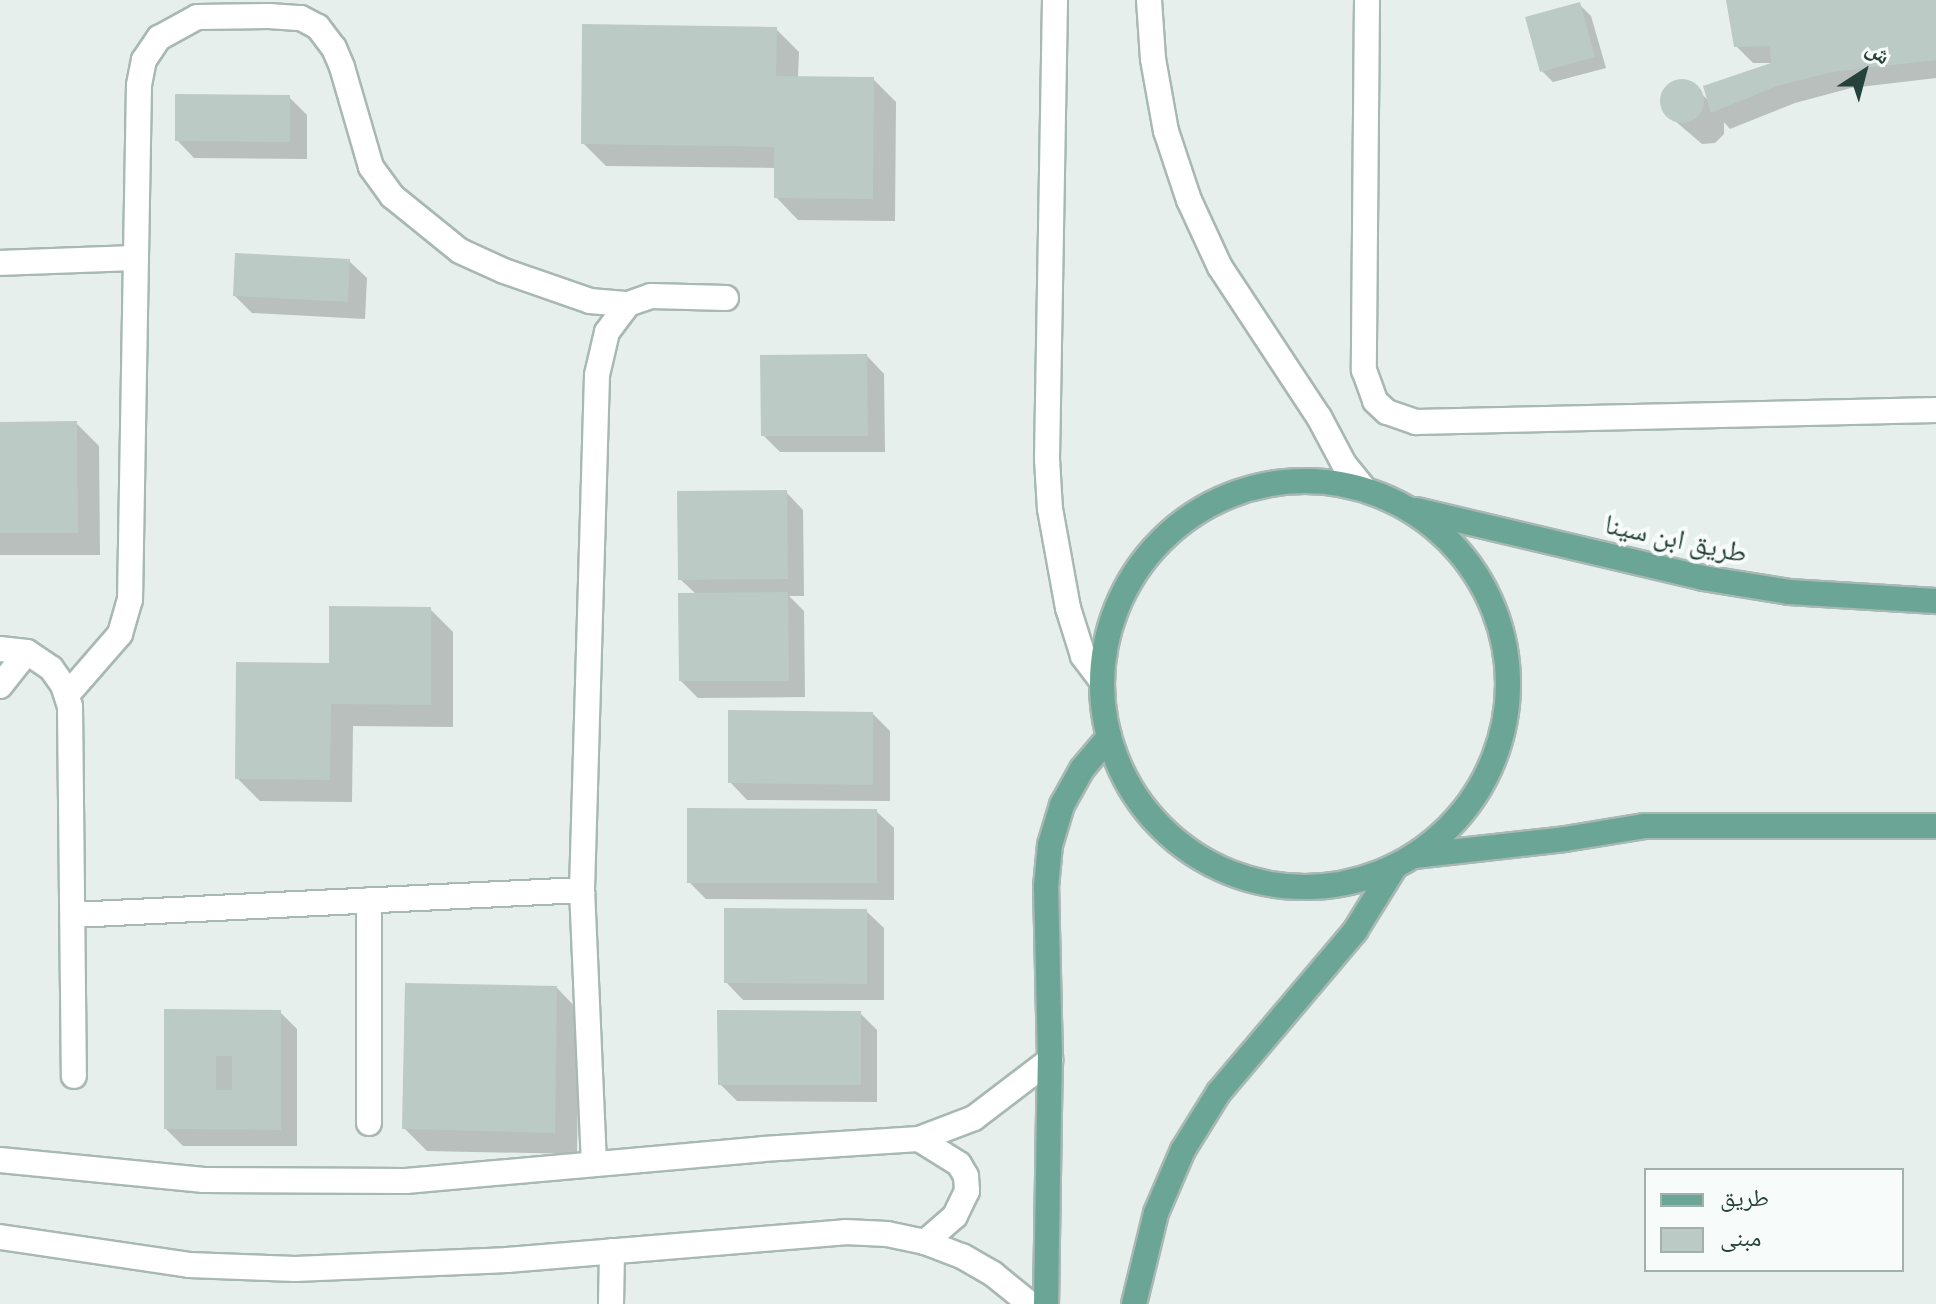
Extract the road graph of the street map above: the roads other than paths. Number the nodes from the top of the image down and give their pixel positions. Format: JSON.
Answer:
{"nodes":[{"id":1,"x":1055,"y":0,"type":"edge"},
{"id":2,"x":1149,"y":0,"type":"edge"},
{"id":3,"x":1367,"y":0,"type":"edge"},
{"id":4,"x":136,"y":258,"type":"junction"},
{"id":5,"x":0,"y":263,"type":"edge"},
{"id":6,"x":726,"y":298,"type":"dead end"},
{"id":7,"x":628,"y":304,"type":"junction"},
{"id":8,"x":1936,"y":410,"type":"edge"},
{"id":9,"x":1364,"y":489,"type":"junction"},
{"id":10,"x":1408,"y":508,"type":"junction"},
{"id":11,"x":1936,"y":601,"type":"edge"},
{"id":12,"x":0,"y":649,"type":"edge"},
{"id":13,"x":27,"y":652,"type":"junction"},
{"id":14,"x":1101,"y":680,"type":"junction"},
{"id":15,"x":0,"y":686,"type":"edge"},
{"id":16,"x":67,"y":695,"type":"junction"},
{"id":17,"x":1109,"y":737,"type":"junction"},
{"id":18,"x":1936,"y":826,"type":"edge"},
{"id":19,"x":1404,"y":862,"type":"junction"},
{"id":20,"x":582,"y":890,"type":"junction"},
{"id":21,"x":369,"y":900,"type":"junction"},
{"id":22,"x":73,"y":915,"type":"junction"},
{"id":23,"x":1050,"y":1060,"type":"junction"},
{"id":24,"x":74,"y":1076,"type":"dead end"},
{"id":25,"x":369,"y":1123,"type":"dead end"},
{"id":26,"x":919,"y":1139,"type":"junction"},
{"id":27,"x":0,"y":1160,"type":"edge"},
{"id":28,"x":594,"y":1164,"type":"junction"},
{"id":29,"x":0,"y":1237,"type":"edge"},
{"id":30,"x":925,"y":1242,"type":"junction"},
{"id":31,"x":612,"y":1251,"type":"junction"},
{"id":32,"x":611,"y":1304,"type":"edge"},
{"id":33,"x":1030,"y":1304,"type":"edge"},
{"id":34,"x":1046,"y":1304,"type":"edge"},
{"id":35,"x":1134,"y":1304,"type":"edge"}],
"edges":[{"from":1,"to":14,"type":"street"},
{"from":2,"to":9,"type":"street"},
{"from":3,"to":8,"type":"street"},
{"from":4,"to":5,"type":"street"},
{"from":4,"to":7,"type":"street"},
{"from":4,"to":16,"type":"street"},
{"from":6,"to":7,"type":"street"},
{"from":7,"to":20,"type":"street"},
{"from":9,"to":10,"type":"main road"},
{"from":9,"to":14,"type":"main road"},
{"from":10,"to":11,"type":"main road","name":"طريق ابن سينا"},
{"from":10,"to":19,"type":"main road"},
{"from":12,"to":13,"type":"street"},
{"from":13,"to":15,"type":"street"},
{"from":13,"to":16,"type":"street"},
{"from":14,"to":17,"type":"main road"},
{"from":16,"to":22,"type":"street"},
{"from":17,"to":19,"type":"main road"},
{"from":17,"to":23,"type":"main road"},
{"from":18,"to":19,"type":"main road"},
{"from":19,"to":35,"type":"main road"},
{"from":20,"to":21,"type":"street"},
{"from":20,"to":28,"type":"street"},
{"from":21,"to":22,"type":"street"},
{"from":21,"to":25,"type":"street"},
{"from":22,"to":24,"type":"street"},
{"from":23,"to":26,"type":"street"},
{"from":23,"to":34,"type":"main road"},
{"from":26,"to":28,"type":"street"},
{"from":26,"to":30,"type":"street"},
{"from":27,"to":28,"type":"street"},
{"from":29,"to":31,"type":"street"},
{"from":30,"to":31,"type":"street"},
{"from":30,"to":33,"type":"street"},
{"from":31,"to":32,"type":"street"}]}
